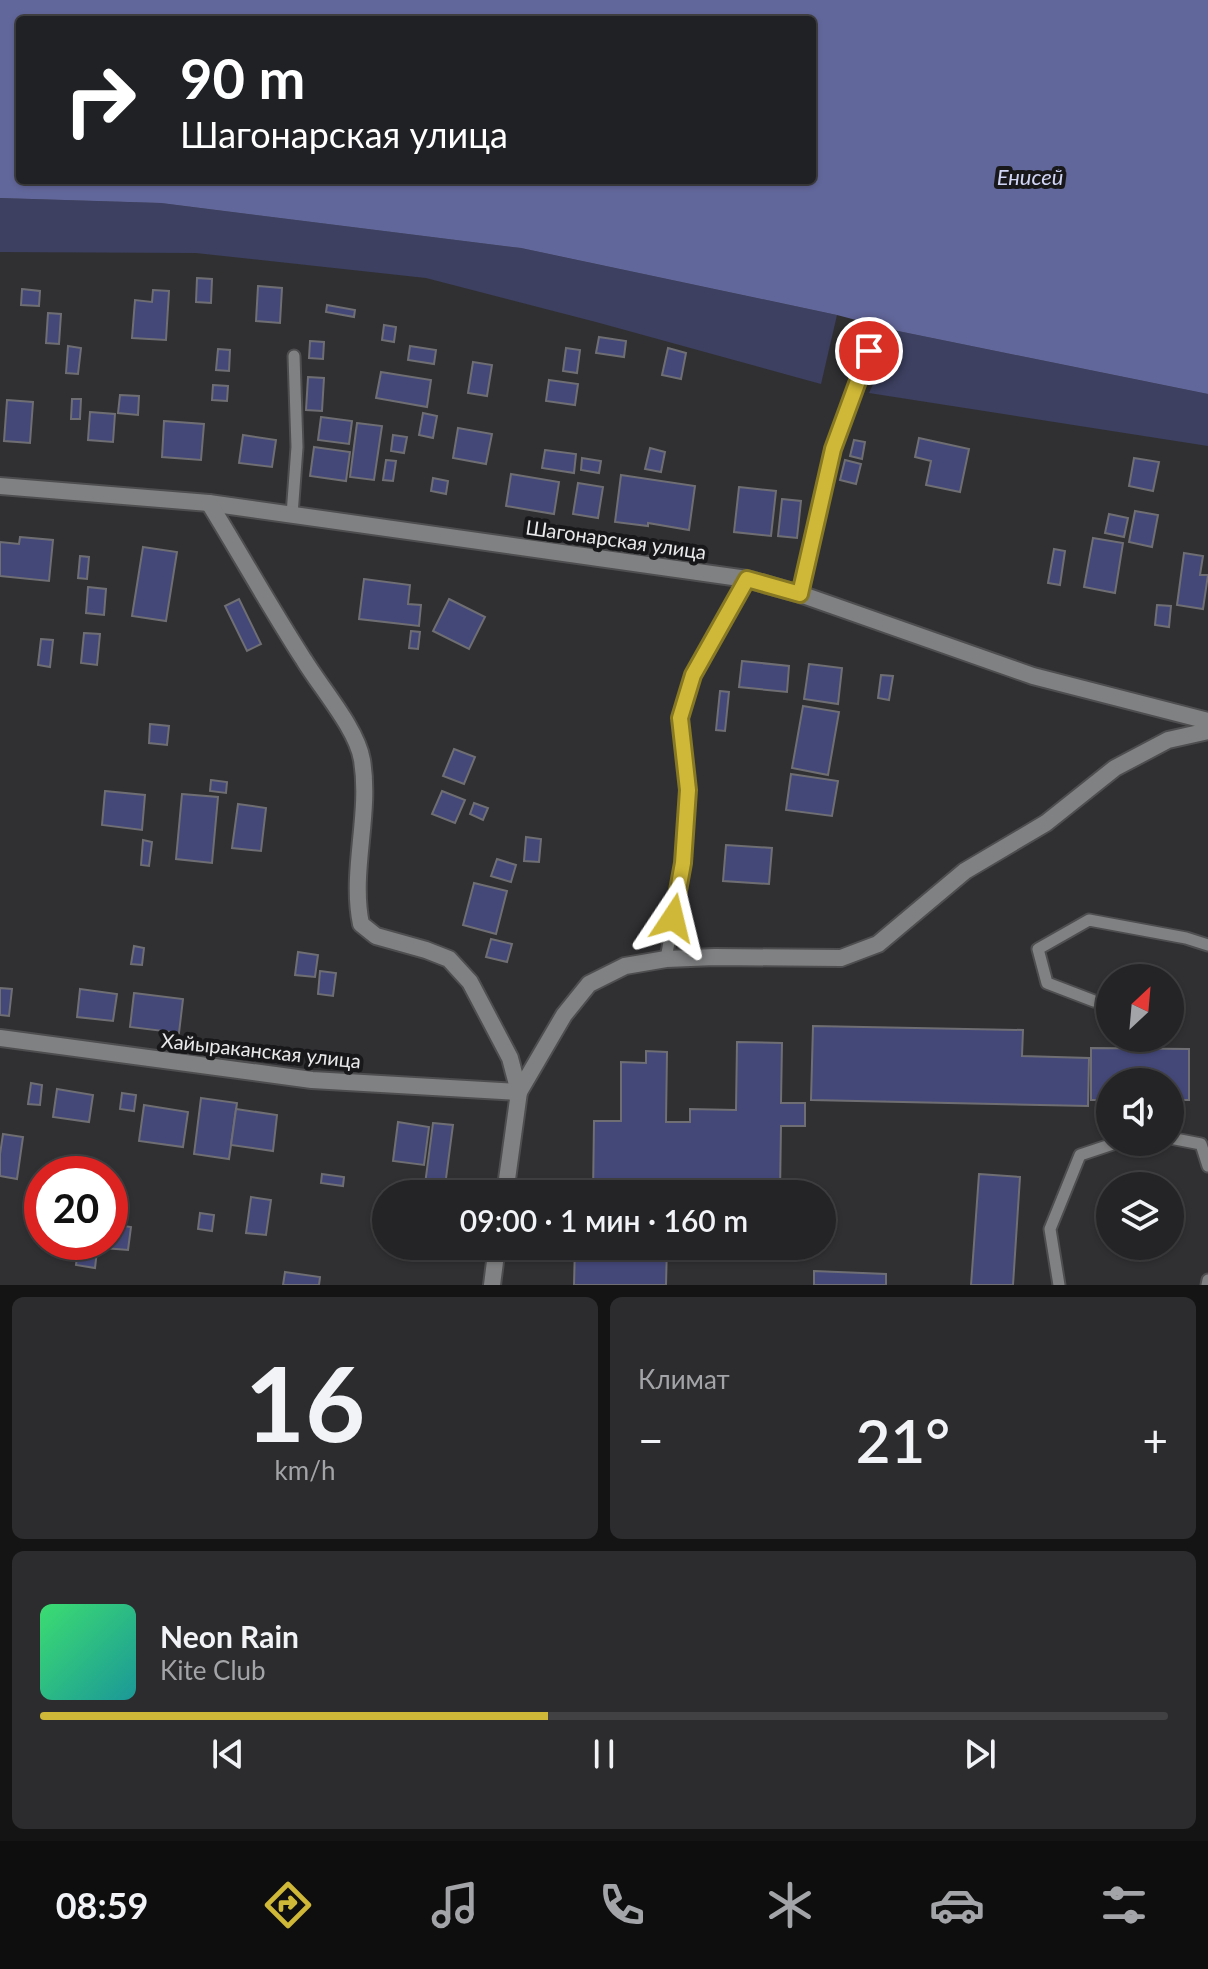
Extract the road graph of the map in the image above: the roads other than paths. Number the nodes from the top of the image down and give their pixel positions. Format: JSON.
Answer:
{"nodes":[{"id":1,"x":869,"y":351,"type":"dead end"},
{"id":2,"x":294,"y":356,"type":"dead end"},
{"id":3,"x":0,"y":486,"type":"edge"},
{"id":4,"x":209,"y":503,"type":"junction"},
{"id":5,"x":292,"y":515,"type":"junction"},
{"id":6,"x":747,"y":579,"type":"junction"},
{"id":7,"x":800,"y":594,"type":"junction"},
{"id":8,"x":1208,"y":721,"type":"edge"},
{"id":9,"x":1208,"y":731,"type":"edge"},
{"id":10,"x":1208,"y":945,"type":"edge"},
{"id":11,"x":666,"y":959,"type":"junction"},
{"id":12,"x":1094,"y":1001,"type":"dead end"},
{"id":13,"x":0,"y":1038,"type":"edge"},
{"id":14,"x":519,"y":1092,"type":"junction"},
{"id":15,"x":1184,"y":1141,"type":"edge"},
{"id":16,"x":1096,"y":1150,"type":"edge"},
{"id":17,"x":1208,"y":1166,"type":"edge"},
{"id":18,"x":507,"y":1180,"type":"edge"},
{"id":19,"x":495,"y":1260,"type":"edge"},
{"id":20,"x":492,"y":1285,"type":"edge"},
{"id":21,"x":1059,"y":1285,"type":"edge"}],
"edges":[{"from":1,"to":7,"type":"lane"},
{"from":2,"to":5,"type":"lane"},
{"from":3,"to":4,"type":"street","name":"Шагонарская улица"},
{"from":4,"to":5,"type":"street","name":"Шагонарская улица"},
{"from":4,"to":14,"type":"street"},
{"from":5,"to":6,"type":"street","name":"Шагонарская улица"},
{"from":6,"to":7,"type":"street","name":"Шагонарская улица"},
{"from":6,"to":11,"type":"lane"},
{"from":7,"to":8,"type":"street","name":"Шагонарская улица"},
{"from":9,"to":11,"type":"street"},
{"from":10,"to":12,"type":"lane"},
{"from":11,"to":14,"type":"street"},
{"from":13,"to":14,"type":"street","name":"Хайыраканская улица"},
{"from":14,"to":18,"type":"street"},
{"from":15,"to":17,"type":"lane"},
{"from":16,"to":21,"type":"lane"},
{"from":19,"to":20,"type":"street"}]}
